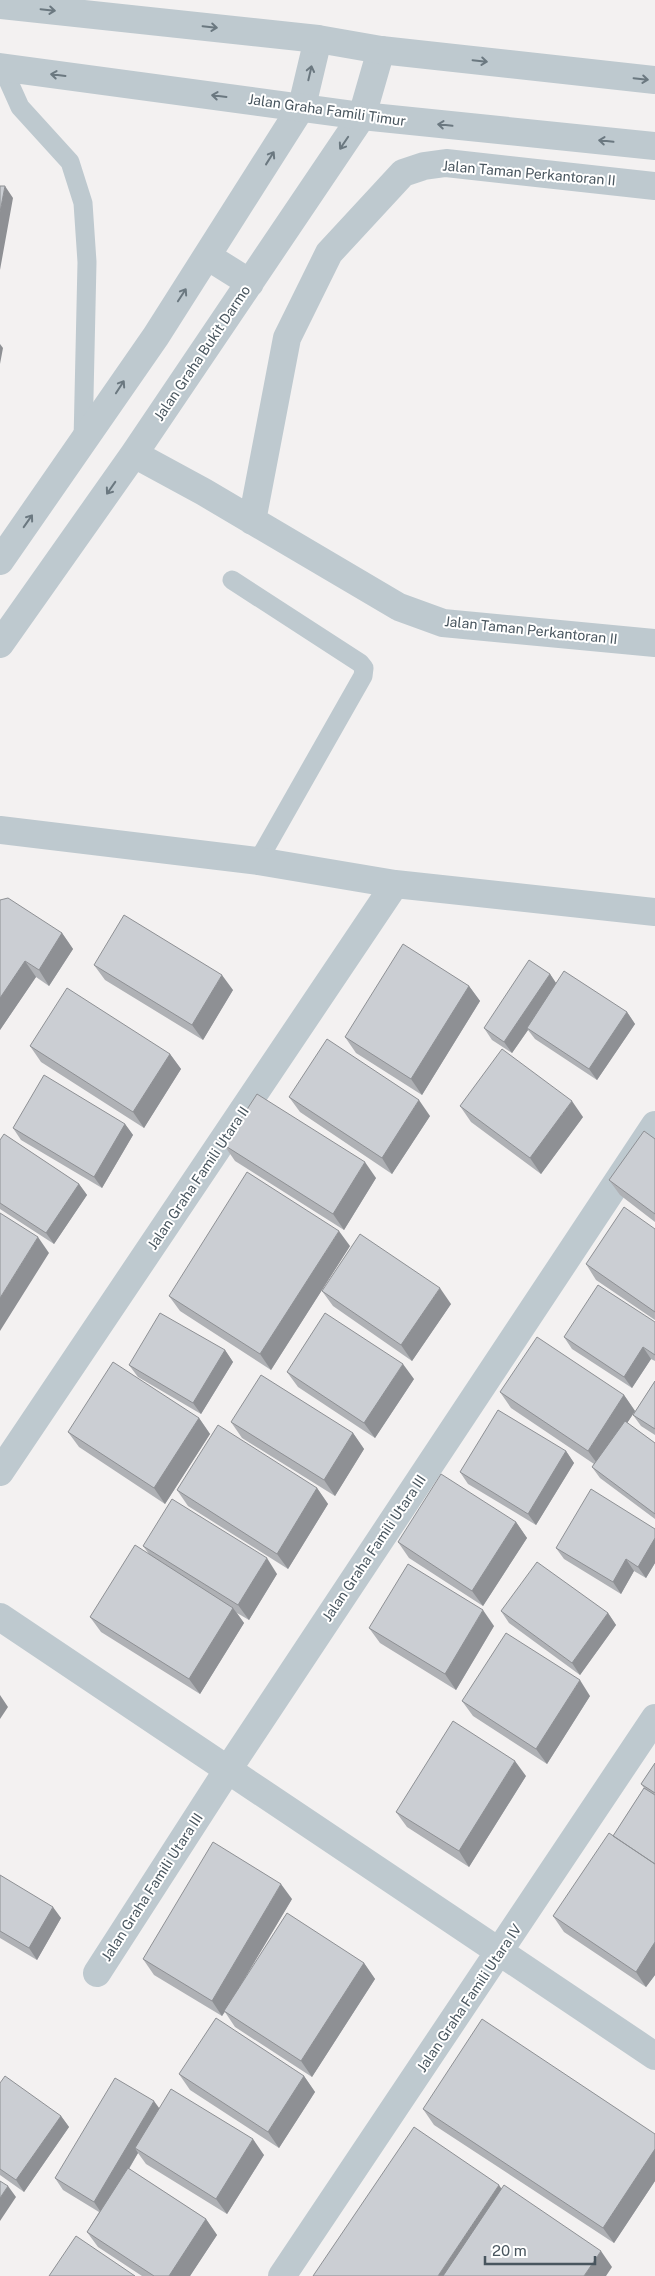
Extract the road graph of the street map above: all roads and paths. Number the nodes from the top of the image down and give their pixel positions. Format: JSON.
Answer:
{"nodes":[{"id":1,"x":0,"y":5,"type":"edge"},
{"id":2,"x":318,"y":39,"type":"junction"},
{"id":3,"x":380,"y":50,"type":"junction"},
{"id":4,"x":1,"y":67,"type":"edge"},
{"id":5,"x":655,"y":80,"type":"edge"},
{"id":6,"x":302,"y":106,"type":"junction"},
{"id":7,"x":362,"y":116,"type":"junction"},
{"id":8,"x":655,"y":146,"type":"edge"},
{"id":9,"x":655,"y":186,"type":"edge"},
{"id":10,"x":207,"y":256,"type":"junction"},
{"id":11,"x":250,"y":283,"type":"junction"},
{"id":12,"x":83,"y":443,"type":"junction"},
{"id":13,"x":134,"y":454,"type":"junction"},
{"id":14,"x":252,"y":521,"type":"junction"},
{"id":15,"x":0,"y":561,"type":"edge"},
{"id":16,"x":232,"y":580,"type":"dead end"},
{"id":17,"x":655,"y":642,"type":"edge"},
{"id":18,"x":0,"y":644,"type":"edge"},
{"id":19,"x":0,"y":830,"type":"edge"},
{"id":20,"x":258,"y":861,"type":"junction"},
{"id":21,"x":396,"y":884,"type":"junction"},
{"id":22,"x":655,"y":912,"type":"edge"},
{"id":23,"x":655,"y":1125,"type":"edge"},
{"id":24,"x":0,"y":1472,"type":"edge"},
{"id":25,"x":0,"y":1617,"type":"edge"},
{"id":26,"x":655,"y":1718,"type":"edge"},
{"id":27,"x":227,"y":1770,"type":"junction"},
{"id":28,"x":500,"y":1952,"type":"junction"},
{"id":29,"x":97,"y":1973,"type":"dead end"},
{"id":30,"x":655,"y":2056,"type":"edge"},
{"id":31,"x":282,"y":2276,"type":"edge"}],
"edges":[{"from":1,"to":2,"type":"street","one_way":true},
{"from":2,"to":3,"type":"street"},
{"from":6,"to":2,"type":"street","one_way":true},
{"from":3,"to":5,"type":"street","one_way":true},
{"from":3,"to":7,"type":"street","name":"Jalan Graha Bukit Darmo"},
{"from":6,"to":4,"type":"street","name":"Jalan Graha Famili Timur","one_way":true},
{"from":4,"to":12,"type":"lane"},
{"from":6,"to":7,"type":"street","name":"Jalan Graha Famili Timur"},
{"from":10,"to":6,"type":"street","one_way":true},
{"from":8,"to":7,"type":"street","name":"Jalan Graha Famili Timur","one_way":true},
{"from":7,"to":11,"type":"street","name":"Jalan Graha Bukit Darmo","one_way":true},
{"from":9,"to":14,"type":"street","name":"Jalan Taman Perkantoran II"},
{"from":10,"to":11,"type":"street"},
{"from":12,"to":10,"type":"street","one_way":true},
{"from":11,"to":13,"type":"street","name":"Jalan Graha Bukit Darmo"},
{"from":15,"to":12,"type":"street","one_way":true},
{"from":13,"to":14,"type":"street","name":"Jalan Taman Perkantoran II"},
{"from":13,"to":18,"type":"street","name":"Jalan Graha Bukit Darmo","one_way":true},
{"from":14,"to":17,"type":"street","name":"Jalan Taman Perkantoran II"},
{"from":16,"to":20,"type":"lane"},
{"from":19,"to":20,"type":"street"},
{"from":20,"to":21,"type":"street"},
{"from":21,"to":22,"type":"street"},
{"from":21,"to":24,"type":"street","name":"Jalan Graha Famili Utara II"},
{"from":23,"to":27,"type":"street","name":"Jalan Graha Famili Utara III"},
{"from":25,"to":27,"type":"street"},
{"from":26,"to":28,"type":"street","name":"Jalan Graha Famili Utara IV"},
{"from":27,"to":28,"type":"street"},
{"from":27,"to":29,"type":"street","name":"Jalan Graha Famili Utara III"},
{"from":28,"to":30,"type":"street"},
{"from":28,"to":31,"type":"street","name":"Jalan Graha Famili Utara IV"}]}
